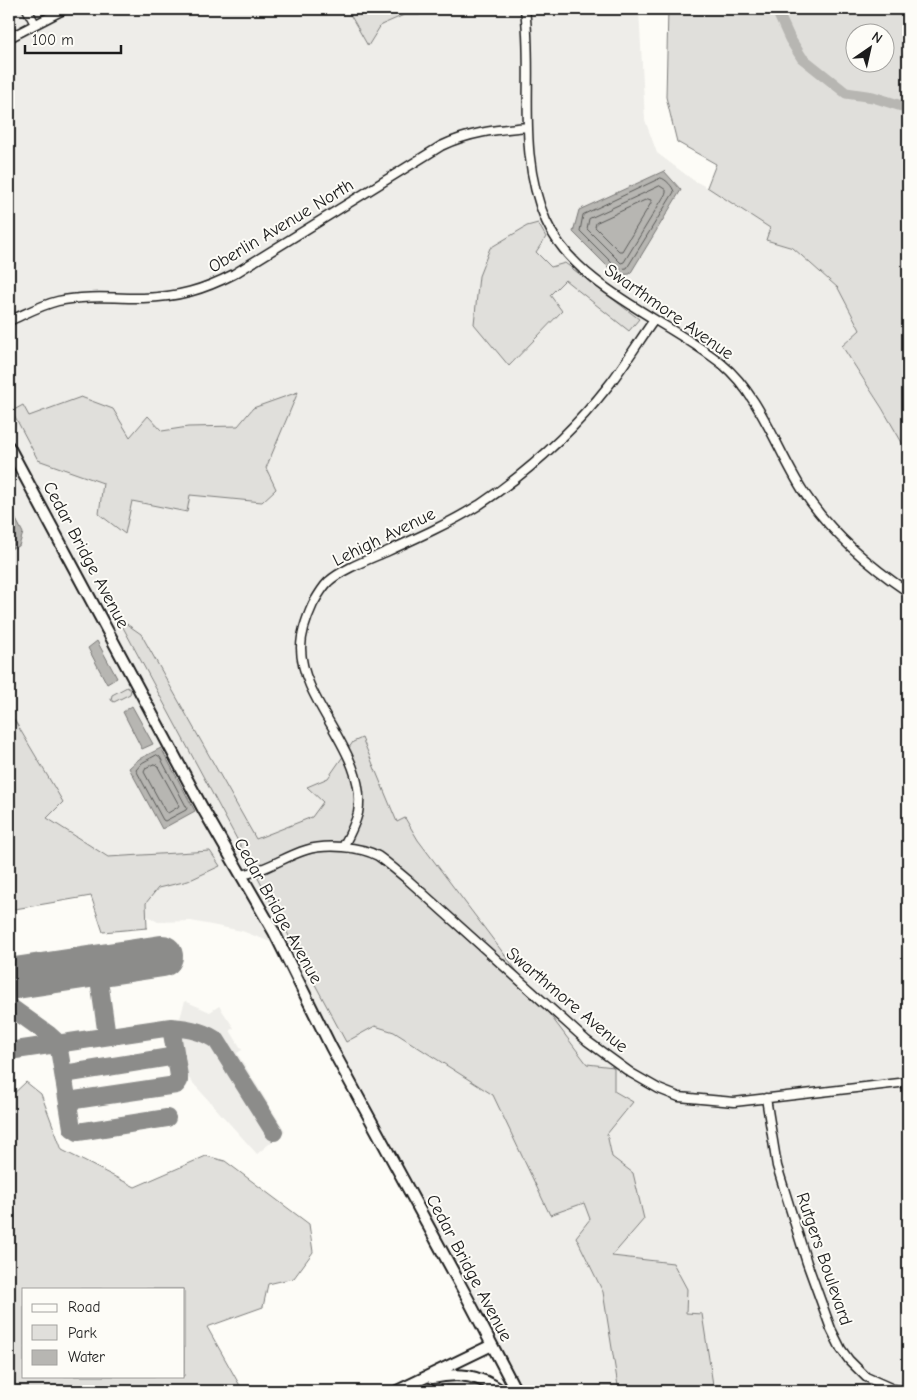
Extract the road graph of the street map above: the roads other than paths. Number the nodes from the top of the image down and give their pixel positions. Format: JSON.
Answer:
{"nodes":[{"id":1,"x":27,"y":9,"type":"edge"},
{"id":2,"x":65,"y":9,"type":"edge"},
{"id":3,"x":525,"y":9,"type":"edge"},
{"id":4,"x":35,"y":24,"type":"junction"},
{"id":5,"x":9,"y":38,"type":"edge"},
{"id":6,"x":527,"y":127,"type":"junction"},
{"id":7,"x":654,"y":320,"type":"junction"},
{"id":8,"x":9,"y":321,"type":"edge"},
{"id":9,"x":9,"y":447,"type":"edge"},
{"id":10,"x":908,"y":592,"type":"edge"},
{"id":11,"x":343,"y":847,"type":"junction"},
{"id":12,"x":241,"y":875,"type":"junction"},
{"id":13,"x":908,"y":1082,"type":"edge"},
{"id":14,"x":766,"y":1098,"type":"junction"},
{"id":15,"x":492,"y":1345,"type":"junction"},
{"id":16,"x":414,"y":1382,"type":"junction"},
{"id":17,"x":397,"y":1391,"type":"edge"},
{"id":18,"x":502,"y":1391,"type":"edge"},
{"id":19,"x":516,"y":1391,"type":"edge"},
{"id":20,"x":907,"y":1391,"type":"edge"}],
"edges":[{"from":1,"to":4,"type":"street"},
{"from":2,"to":4,"type":"street"},
{"from":3,"to":6,"type":"street","name":"Swarthmore Avenue"},
{"from":4,"to":5,"type":"street"},
{"from":6,"to":7,"type":"street","name":"Swarthmore Avenue"},
{"from":6,"to":8,"type":"street","name":"Oberlin Avenue North"},
{"from":7,"to":10,"type":"street","name":"Swarthmore Avenue"},
{"from":7,"to":11,"type":"street","name":"Lehigh Avenue"},
{"from":9,"to":12,"type":"main road","name":"Cedar Bridge Avenue"},
{"from":11,"to":12,"type":"street","name":"Swarthmore Avenue"},
{"from":11,"to":14,"type":"street","name":"Swarthmore Avenue"},
{"from":12,"to":15,"type":"main road","name":"Cedar Bridge Avenue"},
{"from":13,"to":14,"type":"street","name":"Swarthmore Avenue"},
{"from":14,"to":20,"type":"street","name":"Rutgers Boulevard"},
{"from":15,"to":16,"type":"main road"},
{"from":15,"to":19,"type":"main road","name":"Cedar Bridge Avenue"},
{"from":16,"to":17,"type":"main road"},
{"from":16,"to":18,"type":"main road"}]}
